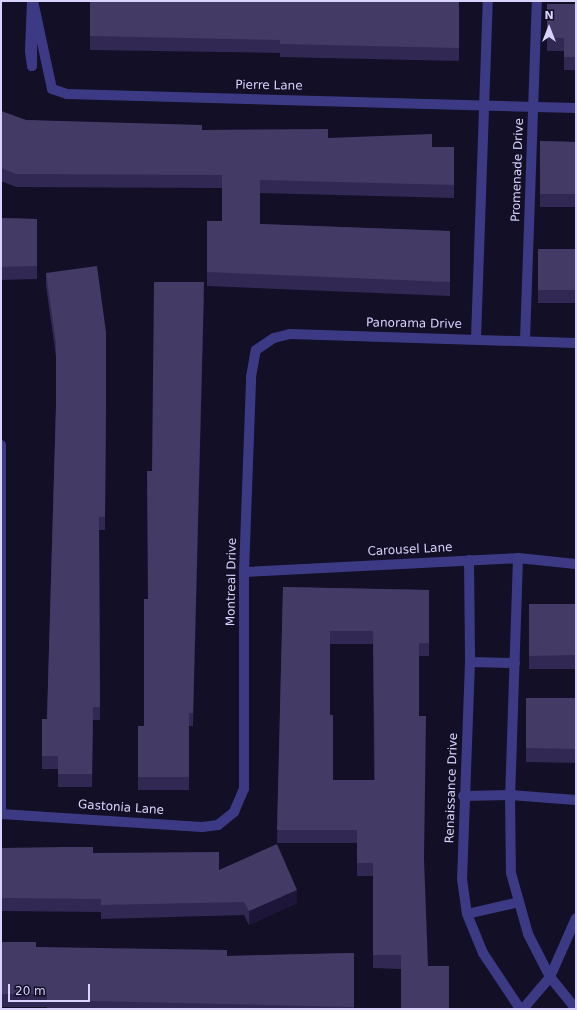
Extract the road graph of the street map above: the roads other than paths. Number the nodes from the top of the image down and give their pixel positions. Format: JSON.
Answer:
{"nodes":[{"id":1,"x":32,"y":1,"type":"edge"},
{"id":2,"x":488,"y":1,"type":"edge"},
{"id":3,"x":537,"y":1,"type":"edge"},
{"id":4,"x":484,"y":104,"type":"junction"},
{"id":5,"x":533,"y":106,"type":"junction"},
{"id":6,"x":576,"y":108,"type":"edge"},
{"id":7,"x":476,"y":338,"type":"junction"},
{"id":8,"x":525,"y":340,"type":"junction"},
{"id":9,"x":576,"y":343,"type":"edge"},
{"id":10,"x":256,"y":350,"type":"joint"},
{"id":11,"x":1,"y":445,"type":"edge"},
{"id":12,"x":518,"y":558,"type":"junction"},
{"id":13,"x":469,"y":560,"type":"junction"},
{"id":14,"x":576,"y":564,"type":"edge"},
{"id":15,"x":244,"y":572,"type":"junction"},
{"id":16,"x":470,"y":662,"type":"junction"},
{"id":17,"x":515,"y":662,"type":"junction"},
{"id":18,"x":510,"y":795,"type":"junction"},
{"id":19,"x":463,"y":796,"type":"junction"},
{"id":20,"x":576,"y":800,"type":"edge"},
{"id":21,"x":234,"y":812,"type":"joint"},
{"id":22,"x":1,"y":814,"type":"edge"},
{"id":23,"x":519,"y":902,"type":"junction"},
{"id":24,"x":467,"y":914,"type":"junction"},
{"id":25,"x":576,"y":918,"type":"edge"},
{"id":26,"x":550,"y":977,"type":"junction"},
{"id":27,"x":520,"y":1009,"type":"edge"},
{"id":28,"x":523,"y":1009,"type":"edge"},
{"id":29,"x":576,"y":1009,"type":"edge"}],
"edges":[{"from":1,"to":1,"type":"street"},
{"from":1,"to":4,"type":"street","name":"Pierre Lane"},
{"from":2,"to":4,"type":"street"},
{"from":3,"to":5,"type":"street","name":"Promenade Drive"},
{"from":4,"to":5,"type":"street","name":"Pierre Lane"},
{"from":4,"to":7,"type":"street"},
{"from":5,"to":6,"type":"street","name":"Pierre Lane"},
{"from":5,"to":8,"type":"street","name":"Promenade Drive"},
{"from":7,"to":8,"type":"street","name":"Panorama Drive"},
{"from":7,"to":10,"type":"street","name":"Panorama Drive"},
{"from":8,"to":9,"type":"street","name":"Panorama Drive"},
{"from":10,"to":15,"type":"street","name":"Montreal Drive"},
{"from":11,"to":22,"type":"street"},
{"from":12,"to":13,"type":"street","name":"Carousel Lane"},
{"from":12,"to":14,"type":"street","name":"Carousel Lane"},
{"from":12,"to":17,"type":"street"},
{"from":13,"to":15,"type":"street","name":"Carousel Lane"},
{"from":13,"to":16,"type":"street","name":"Renaissance Drive"},
{"from":15,"to":21,"type":"street","name":"Montreal Drive"},
{"from":16,"to":17,"type":"street"},
{"from":16,"to":19,"type":"street","name":"Renaissance Drive"},
{"from":17,"to":18,"type":"street"},
{"from":18,"to":19,"type":"street"},
{"from":18,"to":20,"type":"street"},
{"from":18,"to":23,"type":"street"},
{"from":19,"to":24,"type":"street","name":"Renaissance Drive"},
{"from":21,"to":22,"type":"street","name":"Gastonia Lane"},
{"from":23,"to":24,"type":"street"},
{"from":23,"to":26,"type":"street"},
{"from":24,"to":27,"type":"street","name":"Renaissance Drive"},
{"from":25,"to":26,"type":"street"},
{"from":26,"to":28,"type":"street"},
{"from":26,"to":29,"type":"street"}]}
